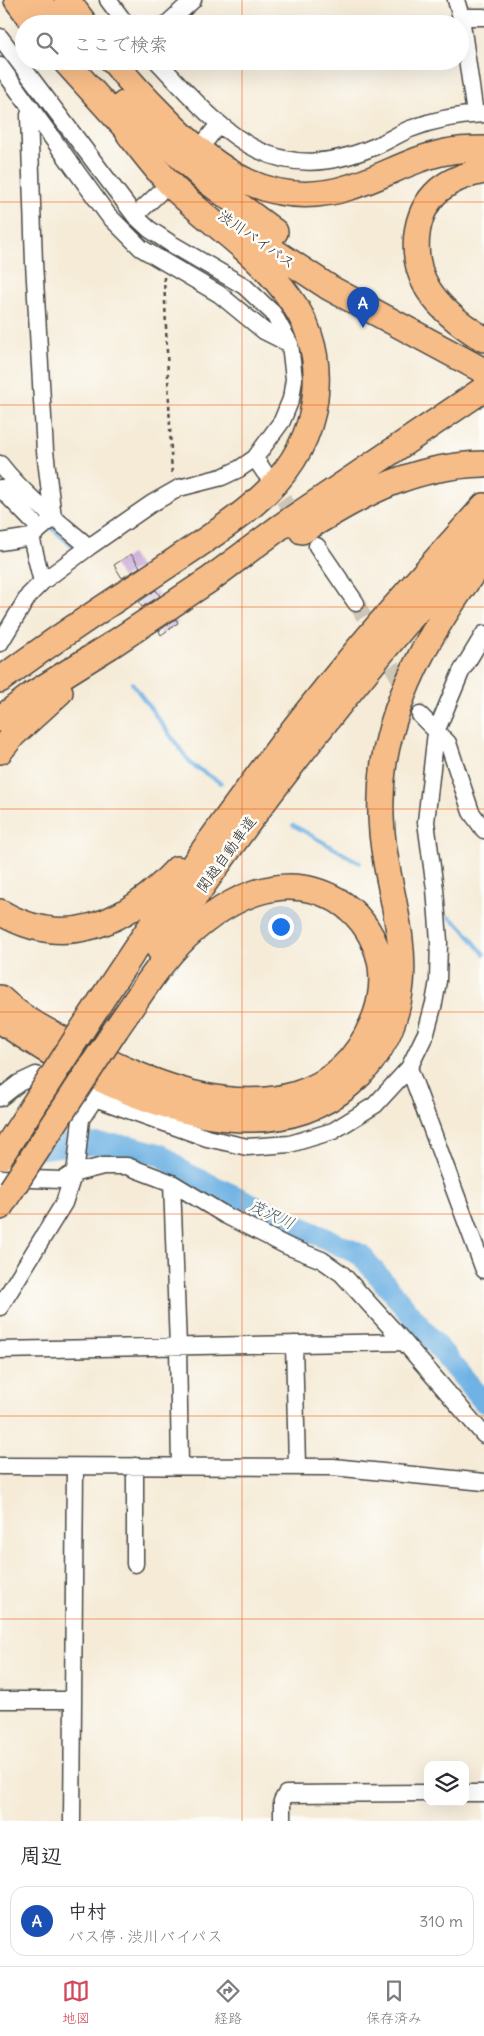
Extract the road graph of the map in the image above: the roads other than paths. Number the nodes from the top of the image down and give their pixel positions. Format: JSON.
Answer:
{"nodes":[{"id":1,"x":18,"y":0,"type":"edge"},
{"id":2,"x":38,"y":0,"type":"edge"},
{"id":3,"x":68,"y":0,"type":"edge"},
{"id":4,"x":108,"y":0,"type":"edge"},
{"id":5,"x":193,"y":0,"type":"edge"},
{"id":6,"x":456,"y":0,"type":"edge"},
{"id":7,"x":29,"y":15,"type":"edge"},
{"id":8,"x":49,"y":15,"type":"edge"},
{"id":9,"x":79,"y":15,"type":"edge"},
{"id":10,"x":119,"y":15,"type":"edge"},
{"id":11,"x":177,"y":15,"type":"edge"},
{"id":12,"x":460,"y":15,"type":"edge"},
{"id":13,"x":469,"y":17,"type":"edge"},
{"id":14,"x":484,"y":17,"type":"edge"},
{"id":15,"x":2,"y":44,"type":"edge"},
{"id":16,"x":469,"y":60,"type":"edge"},
{"id":17,"x":15,"y":61,"type":"edge"},
{"id":18,"x":0,"y":66,"type":"edge"},
{"id":19,"x":22,"y":70,"type":"edge"},
{"id":20,"x":73,"y":70,"type":"edge"},
{"id":21,"x":94,"y":70,"type":"edge"},
{"id":22,"x":121,"y":70,"type":"edge"},
{"id":23,"x":166,"y":70,"type":"edge"},
{"id":24,"x":32,"y":109,"type":"junction"},
{"id":25,"x":479,"y":114,"type":"edge"},
{"id":26,"x":219,"y":124,"type":"junction"},
{"id":27,"x":129,"y":134,"type":"junction"},
{"id":28,"x":204,"y":143,"type":"dead end"},
{"id":29,"x":484,"y":149,"type":"edge"},
{"id":30,"x":484,"y":171,"type":"edge"},
{"id":31,"x":159,"y":193,"type":"dead end"},
{"id":32,"x":135,"y":216,"type":"junction"},
{"id":33,"x":484,"y":339,"type":"edge"},
{"id":34,"x":290,"y":344,"type":"junction"},
{"id":35,"x":484,"y":353,"type":"edge"},
{"id":36,"x":484,"y":371,"type":"edge"},
{"id":37,"x":484,"y":389,"type":"edge"},
{"id":38,"x":435,"y":414,"type":"junction"},
{"id":39,"x":255,"y":458,"type":"junction"},
{"id":40,"x":0,"y":464,"type":"edge"},
{"id":41,"x":484,"y":464,"type":"edge"},
{"id":42,"x":264,"y":473,"type":"tunnel mouth"},
{"id":43,"x":0,"y":488,"type":"edge"},
{"id":44,"x":484,"y":506,"type":"edge"},
{"id":45,"x":43,"y":526,"type":"junction"},
{"id":46,"x":484,"y":534,"type":"edge"},
{"id":47,"x":0,"y":542,"type":"edge"},
{"id":48,"x":317,"y":546,"type":"dead end"},
{"id":49,"x":89,"y":547,"type":"junction"},
{"id":50,"x":194,"y":548,"type":"junction"},
{"id":51,"x":484,"y":558,"type":"edge"},
{"id":52,"x":210,"y":580,"type":"junction"},
{"id":53,"x":42,"y":582,"type":"junction"},
{"id":54,"x":356,"y":603,"type":"tunnel mouth"},
{"id":55,"x":89,"y":617,"type":"junction"},
{"id":56,"x":484,"y":634,"type":"edge"},
{"id":57,"x":0,"y":643,"type":"edge"},
{"id":58,"x":110,"y":646,"type":"junction"},
{"id":59,"x":350,"y":659,"type":"junction"},
{"id":60,"x":0,"y":680,"type":"edge"},
{"id":61,"x":0,"y":699,"type":"edge"},
{"id":62,"x":420,"y":715,"type":"tunnel mouth"},
{"id":63,"x":0,"y":719,"type":"edge"},
{"id":64,"x":436,"y":732,"type":"junction"},
{"id":65,"x":0,"y":751,"type":"edge"},
{"id":66,"x":484,"y":830,"type":"edge"},
{"id":67,"x":0,"y":912,"type":"edge"},
{"id":68,"x":0,"y":998,"type":"edge"},
{"id":69,"x":0,"y":1020,"type":"edge"},
{"id":70,"x":105,"y":1023,"type":"junction"},
{"id":71,"x":409,"y":1068,"type":"junction"},
{"id":72,"x":0,"y":1098,"type":"edge"},
{"id":73,"x":95,"y":1098,"type":"junction"},
{"id":74,"x":0,"y":1157,"type":"edge"},
{"id":75,"x":74,"y":1170,"type":"junction"},
{"id":76,"x":172,"y":1183,"type":"junction"},
{"id":77,"x":3,"y":1192,"type":"edge"},
{"id":78,"x":484,"y":1270,"type":"edge"},
{"id":79,"x":0,"y":1307,"type":"edge"},
{"id":80,"x":404,"y":1342,"type":"junction"},
{"id":81,"x":294,"y":1344,"type":"junction"},
{"id":82,"x":178,"y":1347,"type":"junction"},
{"id":83,"x":0,"y":1350,"type":"edge"},
{"id":84,"x":484,"y":1435,"type":"edge"},
{"id":85,"x":0,"y":1466,"type":"edge"},
{"id":86,"x":75,"y":1466,"type":"junction"},
{"id":87,"x":134,"y":1466,"type":"junction"},
{"id":88,"x":180,"y":1466,"type":"junction"},
{"id":89,"x":296,"y":1466,"type":"junction"},
{"id":90,"x":484,"y":1482,"type":"edge"},
{"id":91,"x":135,"y":1564,"type":"dead end"},
{"id":92,"x":0,"y":1700,"type":"edge"},
{"id":93,"x":73,"y":1700,"type":"junction"},
{"id":94,"x":424,"y":1793,"type":"edge"},
{"id":95,"x":469,"y":1793,"type":"edge"},
{"id":96,"x":484,"y":1793,"type":"edge"},
{"id":97,"x":72,"y":1821,"type":"edge"},
{"id":98,"x":282,"y":1821,"type":"edge"}],
"edges":[{"from":1,"to":7,"type":"highway"},
{"from":2,"to":8,"type":"highway"},
{"from":3,"to":9,"type":"highway"},
{"from":4,"to":10,"type":"street"},
{"from":5,"to":11,"type":"street"},
{"from":6,"to":12,"type":"street"},
{"from":13,"to":14,"type":"street"},
{"from":15,"to":17,"type":"street"},
{"from":16,"to":25,"type":"street"},
{"from":18,"to":24,"type":"street"},
{"from":19,"to":32,"type":"street"},
{"from":20,"to":27,"type":"highway","name":"渋川バイパス"},
{"from":21,"to":35,"type":"highway","name":"渋川バイパス"},
{"from":22,"to":29,"type":"highway"},
{"from":23,"to":26,"type":"street"},
{"from":24,"to":34,"type":"street"},
{"from":24,"to":45,"type":"street"},
{"from":25,"to":26,"type":"street"},
{"from":26,"to":28,"type":"street"},
{"from":27,"to":36,"type":"highway","name":"渋川バイパス"},
{"from":27,"to":50,"type":"highway"},
{"from":30,"to":33,"type":"highway"},
{"from":31,"to":32,"type":"street"},
{"from":32,"to":34,"type":"street"},
{"from":34,"to":39,"type":"street"},
{"from":36,"to":38,"type":"highway"},
{"from":37,"to":38,"type":"highway"},
{"from":38,"to":50,"type":"highway"},
{"from":38,"to":52,"type":"highway"},
{"from":39,"to":42,"type":"street"},
{"from":39,"to":49,"type":"street"},
{"from":40,"to":45,"type":"street"},
{"from":41,"to":52,"type":"highway"},
{"from":43,"to":45,"type":"street"},
{"from":44,"to":59,"type":"highway","name":"関越自動車道"},
{"from":45,"to":47,"type":"street"},
{"from":45,"to":49,"type":"street"},
{"from":45,"to":53,"type":"street"},
{"from":46,"to":70,"type":"highway","name":"関越自動車道"},
{"from":48,"to":54,"type":"street"},
{"from":49,"to":53,"type":"street"},
{"from":50,"to":55,"type":"highway"},
{"from":51,"to":69,"type":"highway"},
{"from":52,"to":58,"type":"highway"},
{"from":53,"to":57,"type":"street"},
{"from":55,"to":60,"type":"highway"},
{"from":55,"to":61,"type":"highway"},
{"from":56,"to":64,"type":"street"},
{"from":58,"to":63,"type":"highway"},
{"from":58,"to":65,"type":"highway"},
{"from":59,"to":67,"type":"highway"},
{"from":59,"to":70,"type":"highway","name":"関越自動車道"},
{"from":62,"to":64,"type":"street"},
{"from":64,"to":66,"type":"street"},
{"from":64,"to":71,"type":"street"},
{"from":68,"to":70,"type":"highway"},
{"from":70,"to":74,"type":"highway","name":"関越自動車道","bridge":true},
{"from":70,"to":77,"type":"highway","name":"関越自動車道"},
{"from":71,"to":73,"type":"street"},
{"from":71,"to":78,"type":"street"},
{"from":72,"to":73,"type":"street"},
{"from":73,"to":75,"type":"street"},
{"from":75,"to":76,"type":"street"},
{"from":75,"to":77,"type":"street"},
{"from":75,"to":79,"type":"street"},
{"from":76,"to":80,"type":"street"},
{"from":76,"to":82,"type":"street"},
{"from":80,"to":81,"type":"street"},
{"from":80,"to":84,"type":"street"},
{"from":81,"to":82,"type":"street"},
{"from":81,"to":89,"type":"street"},
{"from":82,"to":83,"type":"street"},
{"from":82,"to":88,"type":"street"},
{"from":85,"to":86,"type":"street"},
{"from":86,"to":87,"type":"street"},
{"from":86,"to":93,"type":"street"},
{"from":87,"to":88,"type":"street"},
{"from":87,"to":91,"type":"street"},
{"from":88,"to":89,"type":"street"},
{"from":89,"to":90,"type":"street"},
{"from":92,"to":93,"type":"street"},
{"from":93,"to":97,"type":"street"},
{"from":94,"to":98,"type":"street"},
{"from":95,"to":96,"type":"street"}]}
